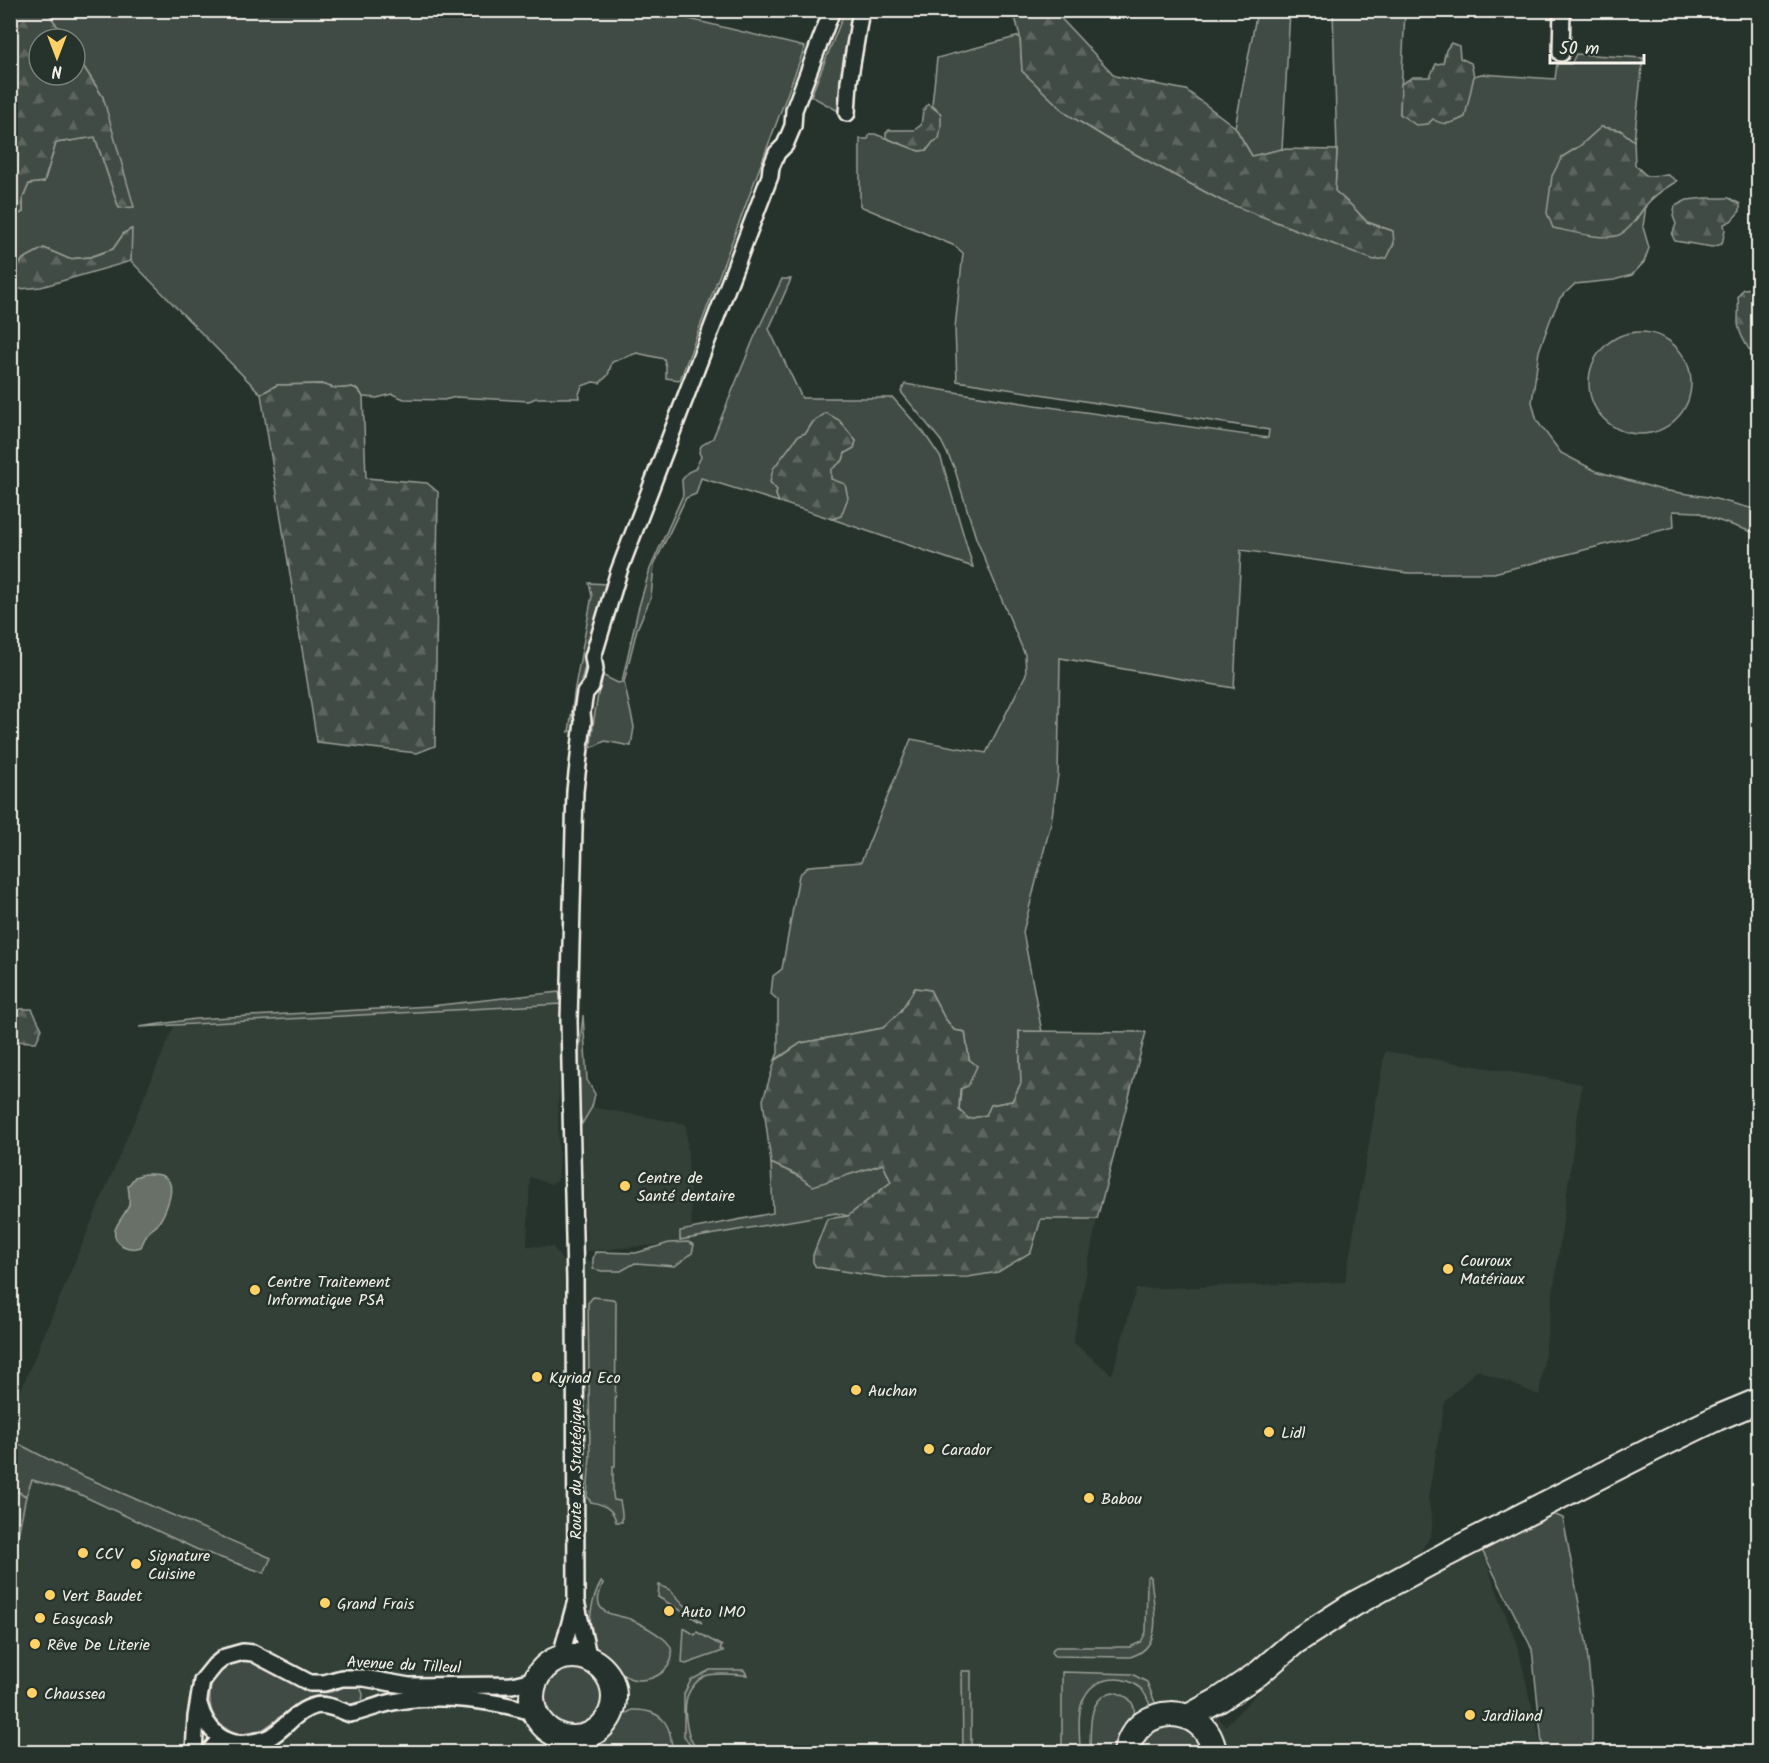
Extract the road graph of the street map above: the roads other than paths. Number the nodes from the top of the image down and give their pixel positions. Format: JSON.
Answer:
{"nodes":[{"id":1,"x":832,"y":10,"type":"edge"},
{"id":2,"x":861,"y":10,"type":"edge"},
{"id":3,"x":1562,"y":10,"type":"edge"},
{"id":4,"x":1561,"y":53,"type":"dead end"},
{"id":5,"x":847,"y":113,"type":"dead end"},
{"id":6,"x":1758,"y":1401,"type":"edge"},
{"id":7,"x":576,"y":1601,"type":"junction"},
{"id":8,"x":560,"y":1659,"type":"junction"},
{"id":9,"x":589,"y":1660,"type":"junction"},
{"id":10,"x":1259,"y":1673,"type":"junction"},
{"id":11,"x":537,"y":1679,"type":"junction"},
{"id":12,"x":198,"y":1702,"type":"junction"},
{"id":13,"x":536,"y":1713,"type":"junction"},
{"id":14,"x":1188,"y":1717,"type":"junction"},
{"id":15,"x":221,"y":1738,"type":"junction"},
{"id":16,"x":555,"y":1742,"type":"edge"},
{"id":17,"x":585,"y":1744,"type":"edge"},
{"id":18,"x":1211,"y":1744,"type":"edge"},
{"id":19,"x":194,"y":1752,"type":"edge"},
{"id":20,"x":209,"y":1752,"type":"edge"},
{"id":21,"x":1126,"y":1752,"type":"edge"}],
"edges":[{"from":1,"to":7,"type":"street","name":"Route du Stratégique"},
{"from":2,"to":5,"type":"street"},
{"from":3,"to":4,"type":"street"},
{"from":6,"to":10,"type":"main road"},
{"from":7,"to":8,"type":"street","name":"Route du Stratégique"},
{"from":7,"to":9,"type":"street","name":"Route du Stratégique"},
{"from":8,"to":9,"type":"main road"},
{"from":8,"to":11,"type":"main road"},
{"from":9,"to":17,"type":"main road"},
{"from":10,"to":14,"type":"main road"},
{"from":10,"to":18,"type":"main road"},
{"from":11,"to":12,"type":"street","name":"Avenue du Tilleul"},
{"from":11,"to":13,"type":"main road"},
{"from":12,"to":15,"type":"street"},
{"from":12,"to":19,"type":"street","name":"Avenue du Tilleul"},
{"from":13,"to":15,"type":"street","name":"Avenue du Tilleul"},
{"from":13,"to":16,"type":"main road"},
{"from":14,"to":18,"type":"main road"},
{"from":14,"to":21,"type":"main road"},
{"from":15,"to":20,"type":"street"},
{"from":16,"to":17,"type":"main road"}]}
